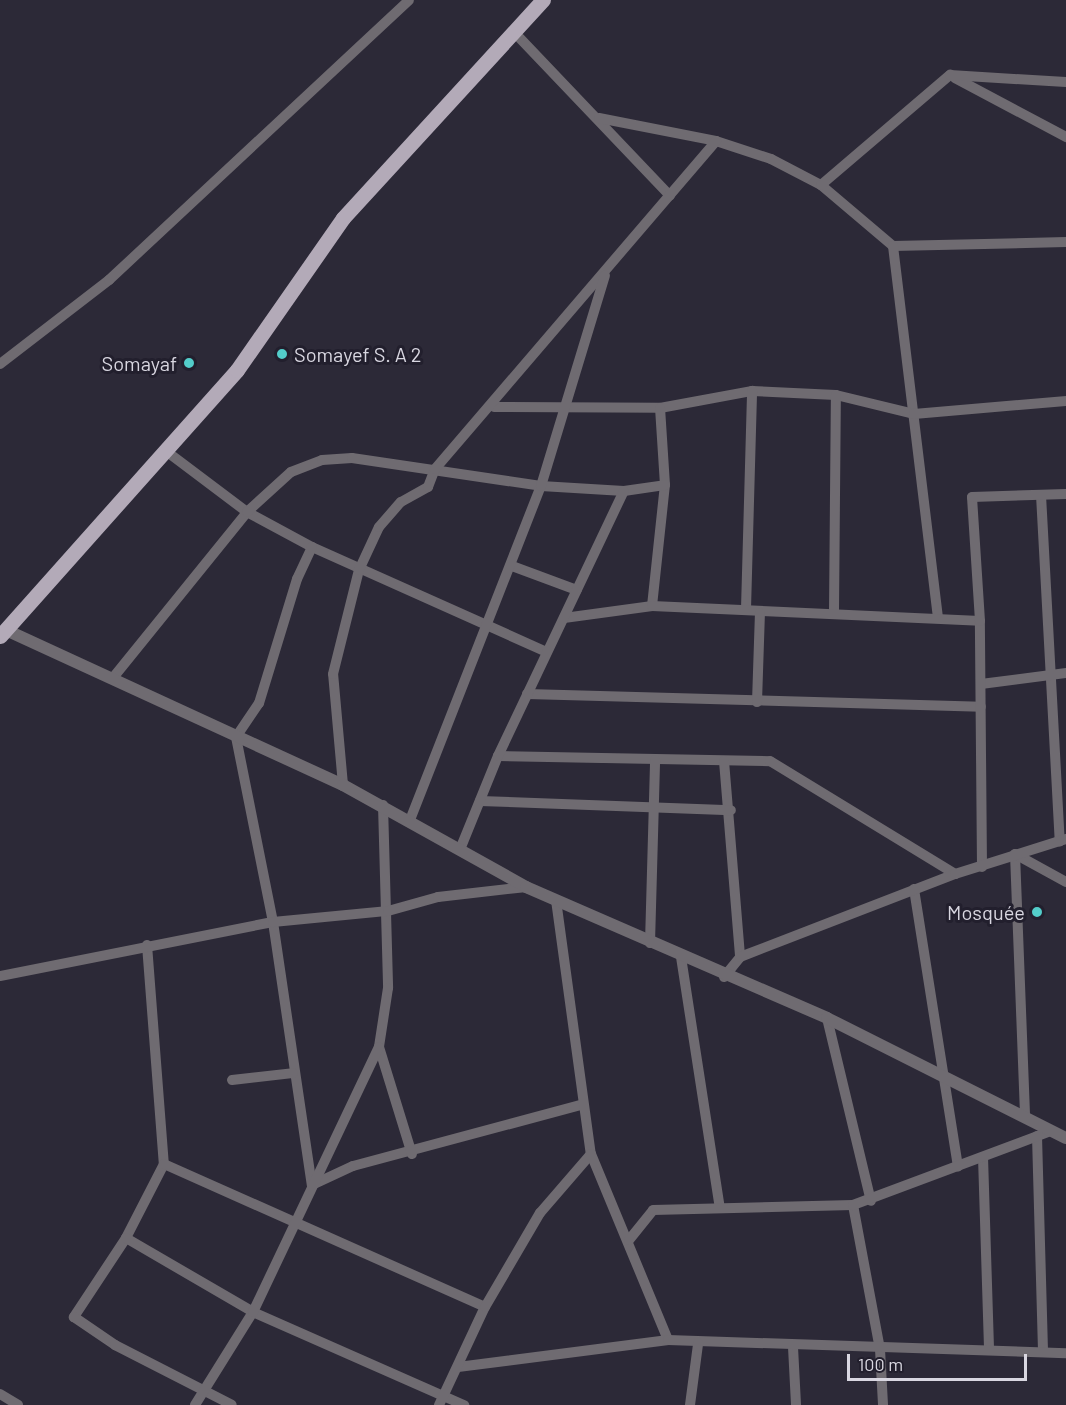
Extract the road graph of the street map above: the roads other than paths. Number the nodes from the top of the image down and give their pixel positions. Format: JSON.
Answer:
{"nodes":[{"id":1,"x":408,"y":0,"type":"edge"},
{"id":2,"x":543,"y":0,"type":"edge"},
{"id":3,"x":514,"y":32,"type":"junction"},
{"id":4,"x":950,"y":75,"type":"junction"},
{"id":5,"x":1066,"y":82,"type":"edge"},
{"id":6,"x":599,"y":118,"type":"junction"},
{"id":7,"x":1066,"y":136,"type":"edge"},
{"id":8,"x":716,"y":141,"type":"junction"},
{"id":9,"x":821,"y":185,"type":"junction"},
{"id":10,"x":670,"y":196,"type":"junction"},
{"id":11,"x":1066,"y":242,"type":"edge"},
{"id":12,"x":893,"y":246,"type":"junction"},
{"id":13,"x":607,"y":269,"type":"junction"},
{"id":14,"x":0,"y":364,"type":"edge"},
{"id":15,"x":752,"y":391,"type":"junction"},
{"id":16,"x":836,"y":395,"type":"junction"},
{"id":17,"x":1066,"y":401,"type":"edge"},
{"id":18,"x":494,"y":407,"type":"junction"},
{"id":19,"x":660,"y":408,"type":"junction"},
{"id":20,"x":568,"y":409,"type":"junction"},
{"id":21,"x":914,"y":414,"type":"junction"},
{"id":22,"x":166,"y":451,"type":"junction"},
{"id":23,"x":435,"y":469,"type":"junction"},
{"id":24,"x":664,"y":485,"type":"junction"},
{"id":25,"x":541,"y":486,"type":"junction"},
{"id":26,"x":624,"y":491,"type":"junction"},
{"id":27,"x":1066,"y":494,"type":"edge"},
{"id":28,"x":1041,"y":495,"type":"junction"},
{"id":29,"x":247,"y":512,"type":"junction"},
{"id":30,"x":312,"y":547,"type":"junction"},
{"id":31,"x":512,"y":566,"type":"junction"},
{"id":32,"x":359,"y":570,"type":"junction"},
{"id":33,"x":577,"y":590,"type":"junction"},
{"id":34,"x":652,"y":606,"type":"junction"},
{"id":35,"x":746,"y":609,"type":"junction"},
{"id":36,"x":834,"y":611,"type":"junction"},
{"id":37,"x":760,"y":613,"type":"junction"},
{"id":38,"x":938,"y":617,"type":"junction"},
{"id":39,"x":564,"y":618,"type":"junction"},
{"id":40,"x":980,"y":621,"type":"junction"},
{"id":41,"x":490,"y":624,"type":"junction"},
{"id":42,"x":3,"y":633,"type":"edge"},
{"id":43,"x":547,"y":652,"type":"junction"},
{"id":44,"x":1066,"y":673,"type":"edge"},
{"id":45,"x":1050,"y":675,"type":"junction"},
{"id":46,"x":112,"y":679,"type":"junction"},
{"id":47,"x":981,"y":684,"type":"junction"},
{"id":48,"x":527,"y":694,"type":"junction"},
{"id":49,"x":757,"y":702,"type":"junction"},
{"id":50,"x":981,"y":707,"type":"junction"},
{"id":51,"x":236,"y":737,"type":"junction"},
{"id":52,"x":498,"y":756,"type":"junction"},
{"id":53,"x":655,"y":760,"type":"junction"},
{"id":54,"x":724,"y":762,"type":"junction"},
{"id":55,"x":343,"y":785,"type":"junction"},
{"id":56,"x":480,"y":801,"type":"junction"},
{"id":57,"x":383,"y":805,"type":"junction"},
{"id":58,"x":656,"y":807,"type":"junction"},
{"id":59,"x":731,"y":810,"type":"junction"},
{"id":60,"x":410,"y":820,"type":"junction"},
{"id":61,"x":1063,"y":840,"type":"edge"},
{"id":62,"x":461,"y":847,"type":"junction"},
{"id":63,"x":1016,"y":854,"type":"junction"},
{"id":64,"x":982,"y":867,"type":"junction"},
{"id":65,"x":955,"y":874,"type":"junction"},
{"id":66,"x":1066,"y":882,"type":"edge"},
{"id":67,"x":526,"y":887,"type":"junction"},
{"id":68,"x":914,"y":889,"type":"junction"},
{"id":69,"x":556,"y":900,"type":"junction"},
{"id":70,"x":388,"y":911,"type":"junction"},
{"id":71,"x":273,"y":922,"type":"junction"},
{"id":72,"x":650,"y":943,"type":"junction"},
{"id":73,"x":147,"y":945,"type":"junction"},
{"id":74,"x":681,"y":957,"type":"junction"},
{"id":75,"x":740,"y":957,"type":"junction"},
{"id":76,"x":0,"y":976,"type":"edge"},
{"id":77,"x":724,"y":977,"type":"junction"},
{"id":78,"x":827,"y":1018,"type":"junction"},
{"id":79,"x":379,"y":1047,"type":"junction"},
{"id":80,"x":942,"y":1071,"type":"junction"},
{"id":81,"x":293,"y":1073,"type":"junction"},
{"id":82,"x":232,"y":1080,"type":"dead end"},
{"id":83,"x":580,"y":1105,"type":"junction"},
{"id":84,"x":1025,"y":1117,"type":"junction"},
{"id":85,"x":1043,"y":1134,"type":"junction"},
{"id":86,"x":1066,"y":1138,"type":"edge"},
{"id":87,"x":412,"y":1154,"type":"junction"},
{"id":88,"x":591,"y":1154,"type":"junction"},
{"id":89,"x":983,"y":1157,"type":"junction"},
{"id":90,"x":164,"y":1164,"type":"junction"},
{"id":91,"x":958,"y":1167,"type":"junction"},
{"id":92,"x":312,"y":1185,"type":"junction"},
{"id":93,"x":871,"y":1201,"type":"junction"},
{"id":94,"x":853,"y":1205,"type":"junction"},
{"id":95,"x":720,"y":1208,"type":"junction"},
{"id":96,"x":292,"y":1225,"type":"junction"},
{"id":97,"x":126,"y":1238,"type":"junction"},
{"id":98,"x":629,"y":1240,"type":"junction"},
{"id":99,"x":485,"y":1307,"type":"junction"},
{"id":100,"x":253,"y":1311,"type":"junction"},
{"id":101,"x":668,"y":1340,"type":"junction"},
{"id":102,"x":698,"y":1344,"type":"junction"},
{"id":103,"x":793,"y":1347,"type":"junction"},
{"id":104,"x":880,"y":1349,"type":"junction"},
{"id":105,"x":988,"y":1350,"type":"junction"},
{"id":106,"x":1042,"y":1352,"type":"junction"},
{"id":107,"x":1066,"y":1353,"type":"edge"},
{"id":108,"x":458,"y":1367,"type":"junction"},
{"id":109,"x":202,"y":1391,"type":"junction"},
{"id":110,"x":0,"y":1394,"type":"edge"},
{"id":111,"x":441,"y":1400,"type":"edge"},
{"id":112,"x":18,"y":1405,"type":"edge"},
{"id":113,"x":195,"y":1405,"type":"edge"},
{"id":114,"x":232,"y":1405,"type":"edge"},
{"id":115,"x":464,"y":1405,"type":"edge"},
{"id":116,"x":690,"y":1405,"type":"edge"},
{"id":117,"x":796,"y":1405,"type":"edge"},
{"id":118,"x":883,"y":1405,"type":"edge"}],
"edges":[{"from":1,"to":14,"type":"street"},
{"from":2,"to":3,"type":"main road"},
{"from":3,"to":6,"type":"street"},
{"from":3,"to":22,"type":"main road"},
{"from":4,"to":5,"type":"street"},
{"from":4,"to":7,"type":"street"},
{"from":4,"to":9,"type":"street"},
{"from":6,"to":8,"type":"street"},
{"from":6,"to":10,"type":"street"},
{"from":8,"to":9,"type":"street"},
{"from":8,"to":10,"type":"street"},
{"from":9,"to":12,"type":"street"},
{"from":10,"to":13,"type":"street"},
{"from":11,"to":12,"type":"street"},
{"from":12,"to":21,"type":"street"},
{"from":13,"to":18,"type":"street"},
{"from":13,"to":20,"type":"street"},
{"from":15,"to":16,"type":"street"},
{"from":15,"to":19,"type":"street"},
{"from":15,"to":35,"type":"street"},
{"from":16,"to":21,"type":"street"},
{"from":16,"to":36,"type":"street"},
{"from":17,"to":21,"type":"street"},
{"from":18,"to":20,"type":"street"},
{"from":18,"to":23,"type":"street"},
{"from":19,"to":20,"type":"street"},
{"from":19,"to":24,"type":"street"},
{"from":20,"to":25,"type":"street"},
{"from":21,"to":38,"type":"street"},
{"from":22,"to":29,"type":"street"},
{"from":22,"to":42,"type":"main road"},
{"from":23,"to":25,"type":"street"},
{"from":23,"to":29,"type":"street"},
{"from":23,"to":32,"type":"street"},
{"from":24,"to":26,"type":"street"},
{"from":24,"to":34,"type":"street"},
{"from":25,"to":26,"type":"street"},
{"from":25,"to":31,"type":"street"},
{"from":26,"to":33,"type":"street"},
{"from":27,"to":28,"type":"street"},
{"from":28,"to":40,"type":"street"},
{"from":28,"to":45,"type":"street"},
{"from":29,"to":30,"type":"street"},
{"from":29,"to":46,"type":"street"},
{"from":30,"to":32,"type":"street"},
{"from":30,"to":51,"type":"street"},
{"from":31,"to":33,"type":"street"},
{"from":31,"to":41,"type":"street"},
{"from":32,"to":41,"type":"street"},
{"from":32,"to":55,"type":"street"},
{"from":33,"to":39,"type":"street"},
{"from":34,"to":35,"type":"street"},
{"from":34,"to":39,"type":"street"},
{"from":35,"to":37,"type":"street"},
{"from":36,"to":37,"type":"street"},
{"from":36,"to":38,"type":"street"},
{"from":37,"to":49,"type":"street"},
{"from":38,"to":40,"type":"street"},
{"from":39,"to":43,"type":"street"},
{"from":40,"to":47,"type":"street"},
{"from":41,"to":43,"type":"street"},
{"from":41,"to":60,"type":"street"},
{"from":42,"to":46,"type":"street"},
{"from":43,"to":48,"type":"street"},
{"from":44,"to":45,"type":"street"},
{"from":45,"to":47,"type":"street"},
{"from":45,"to":61,"type":"street"},
{"from":46,"to":51,"type":"street"},
{"from":47,"to":50,"type":"street"},
{"from":48,"to":49,"type":"street"},
{"from":48,"to":52,"type":"street"},
{"from":49,"to":50,"type":"street"},
{"from":50,"to":64,"type":"street"},
{"from":51,"to":55,"type":"street"},
{"from":51,"to":71,"type":"street"},
{"from":52,"to":53,"type":"street"},
{"from":52,"to":56,"type":"street"},
{"from":53,"to":54,"type":"street"},
{"from":53,"to":58,"type":"street"},
{"from":54,"to":59,"type":"street"},
{"from":54,"to":65,"type":"street"},
{"from":55,"to":57,"type":"street"},
{"from":56,"to":58,"type":"street"},
{"from":56,"to":62,"type":"street"},
{"from":57,"to":60,"type":"street"},
{"from":57,"to":70,"type":"street"},
{"from":58,"to":59,"type":"street"},
{"from":58,"to":72,"type":"street"},
{"from":59,"to":75,"type":"street"},
{"from":60,"to":62,"type":"street"},
{"from":61,"to":63,"type":"street"},
{"from":62,"to":67,"type":"street"},
{"from":63,"to":64,"type":"street"},
{"from":63,"to":66,"type":"street"},
{"from":63,"to":84,"type":"street"},
{"from":64,"to":65,"type":"street"},
{"from":65,"to":68,"type":"street"},
{"from":67,"to":69,"type":"street"},
{"from":67,"to":70,"type":"street"},
{"from":68,"to":75,"type":"street"},
{"from":68,"to":80,"type":"street"},
{"from":69,"to":72,"type":"street"},
{"from":69,"to":83,"type":"street"},
{"from":70,"to":71,"type":"street"},
{"from":70,"to":79,"type":"street"},
{"from":71,"to":73,"type":"street"},
{"from":71,"to":81,"type":"street"},
{"from":72,"to":74,"type":"street"},
{"from":73,"to":76,"type":"street"},
{"from":73,"to":90,"type":"street"},
{"from":74,"to":77,"type":"street"},
{"from":74,"to":95,"type":"street"},
{"from":75,"to":77,"type":"street"},
{"from":77,"to":78,"type":"street"},
{"from":78,"to":80,"type":"street"},
{"from":78,"to":93,"type":"street"},
{"from":79,"to":87,"type":"street"},
{"from":79,"to":92,"type":"street"},
{"from":80,"to":84,"type":"street"},
{"from":80,"to":91,"type":"street"},
{"from":81,"to":82,"type":"street"},
{"from":81,"to":92,"type":"street"},
{"from":83,"to":87,"type":"street"},
{"from":83,"to":88,"type":"street"},
{"from":84,"to":85,"type":"street"},
{"from":85,"to":86,"type":"street"},
{"from":85,"to":89,"type":"street"},
{"from":85,"to":106,"type":"street"},
{"from":87,"to":92,"type":"street"},
{"from":88,"to":98,"type":"street"},
{"from":88,"to":99,"type":"street"},
{"from":89,"to":91,"type":"street"},
{"from":89,"to":105,"type":"street"},
{"from":90,"to":96,"type":"street"},
{"from":90,"to":97,"type":"street"},
{"from":91,"to":93,"type":"street"},
{"from":92,"to":96,"type":"street"},
{"from":93,"to":94,"type":"street"},
{"from":94,"to":95,"type":"street"},
{"from":94,"to":104,"type":"street"},
{"from":95,"to":98,"type":"street"},
{"from":96,"to":99,"type":"street"},
{"from":96,"to":100,"type":"street"},
{"from":97,"to":100,"type":"street"},
{"from":97,"to":109,"type":"street"},
{"from":98,"to":101,"type":"street"},
{"from":99,"to":108,"type":"street"},
{"from":100,"to":109,"type":"street"},
{"from":100,"to":111,"type":"street"},
{"from":101,"to":102,"type":"street"},
{"from":101,"to":108,"type":"street"},
{"from":102,"to":103,"type":"street"},
{"from":102,"to":116,"type":"street"},
{"from":103,"to":104,"type":"street"},
{"from":103,"to":117,"type":"street"},
{"from":104,"to":105,"type":"street"},
{"from":104,"to":118,"type":"street"},
{"from":105,"to":106,"type":"street"},
{"from":106,"to":107,"type":"street"},
{"from":108,"to":111,"type":"street"},
{"from":109,"to":113,"type":"street"},
{"from":109,"to":114,"type":"street"},
{"from":110,"to":112,"type":"street"},
{"from":111,"to":115,"type":"street"}]}
